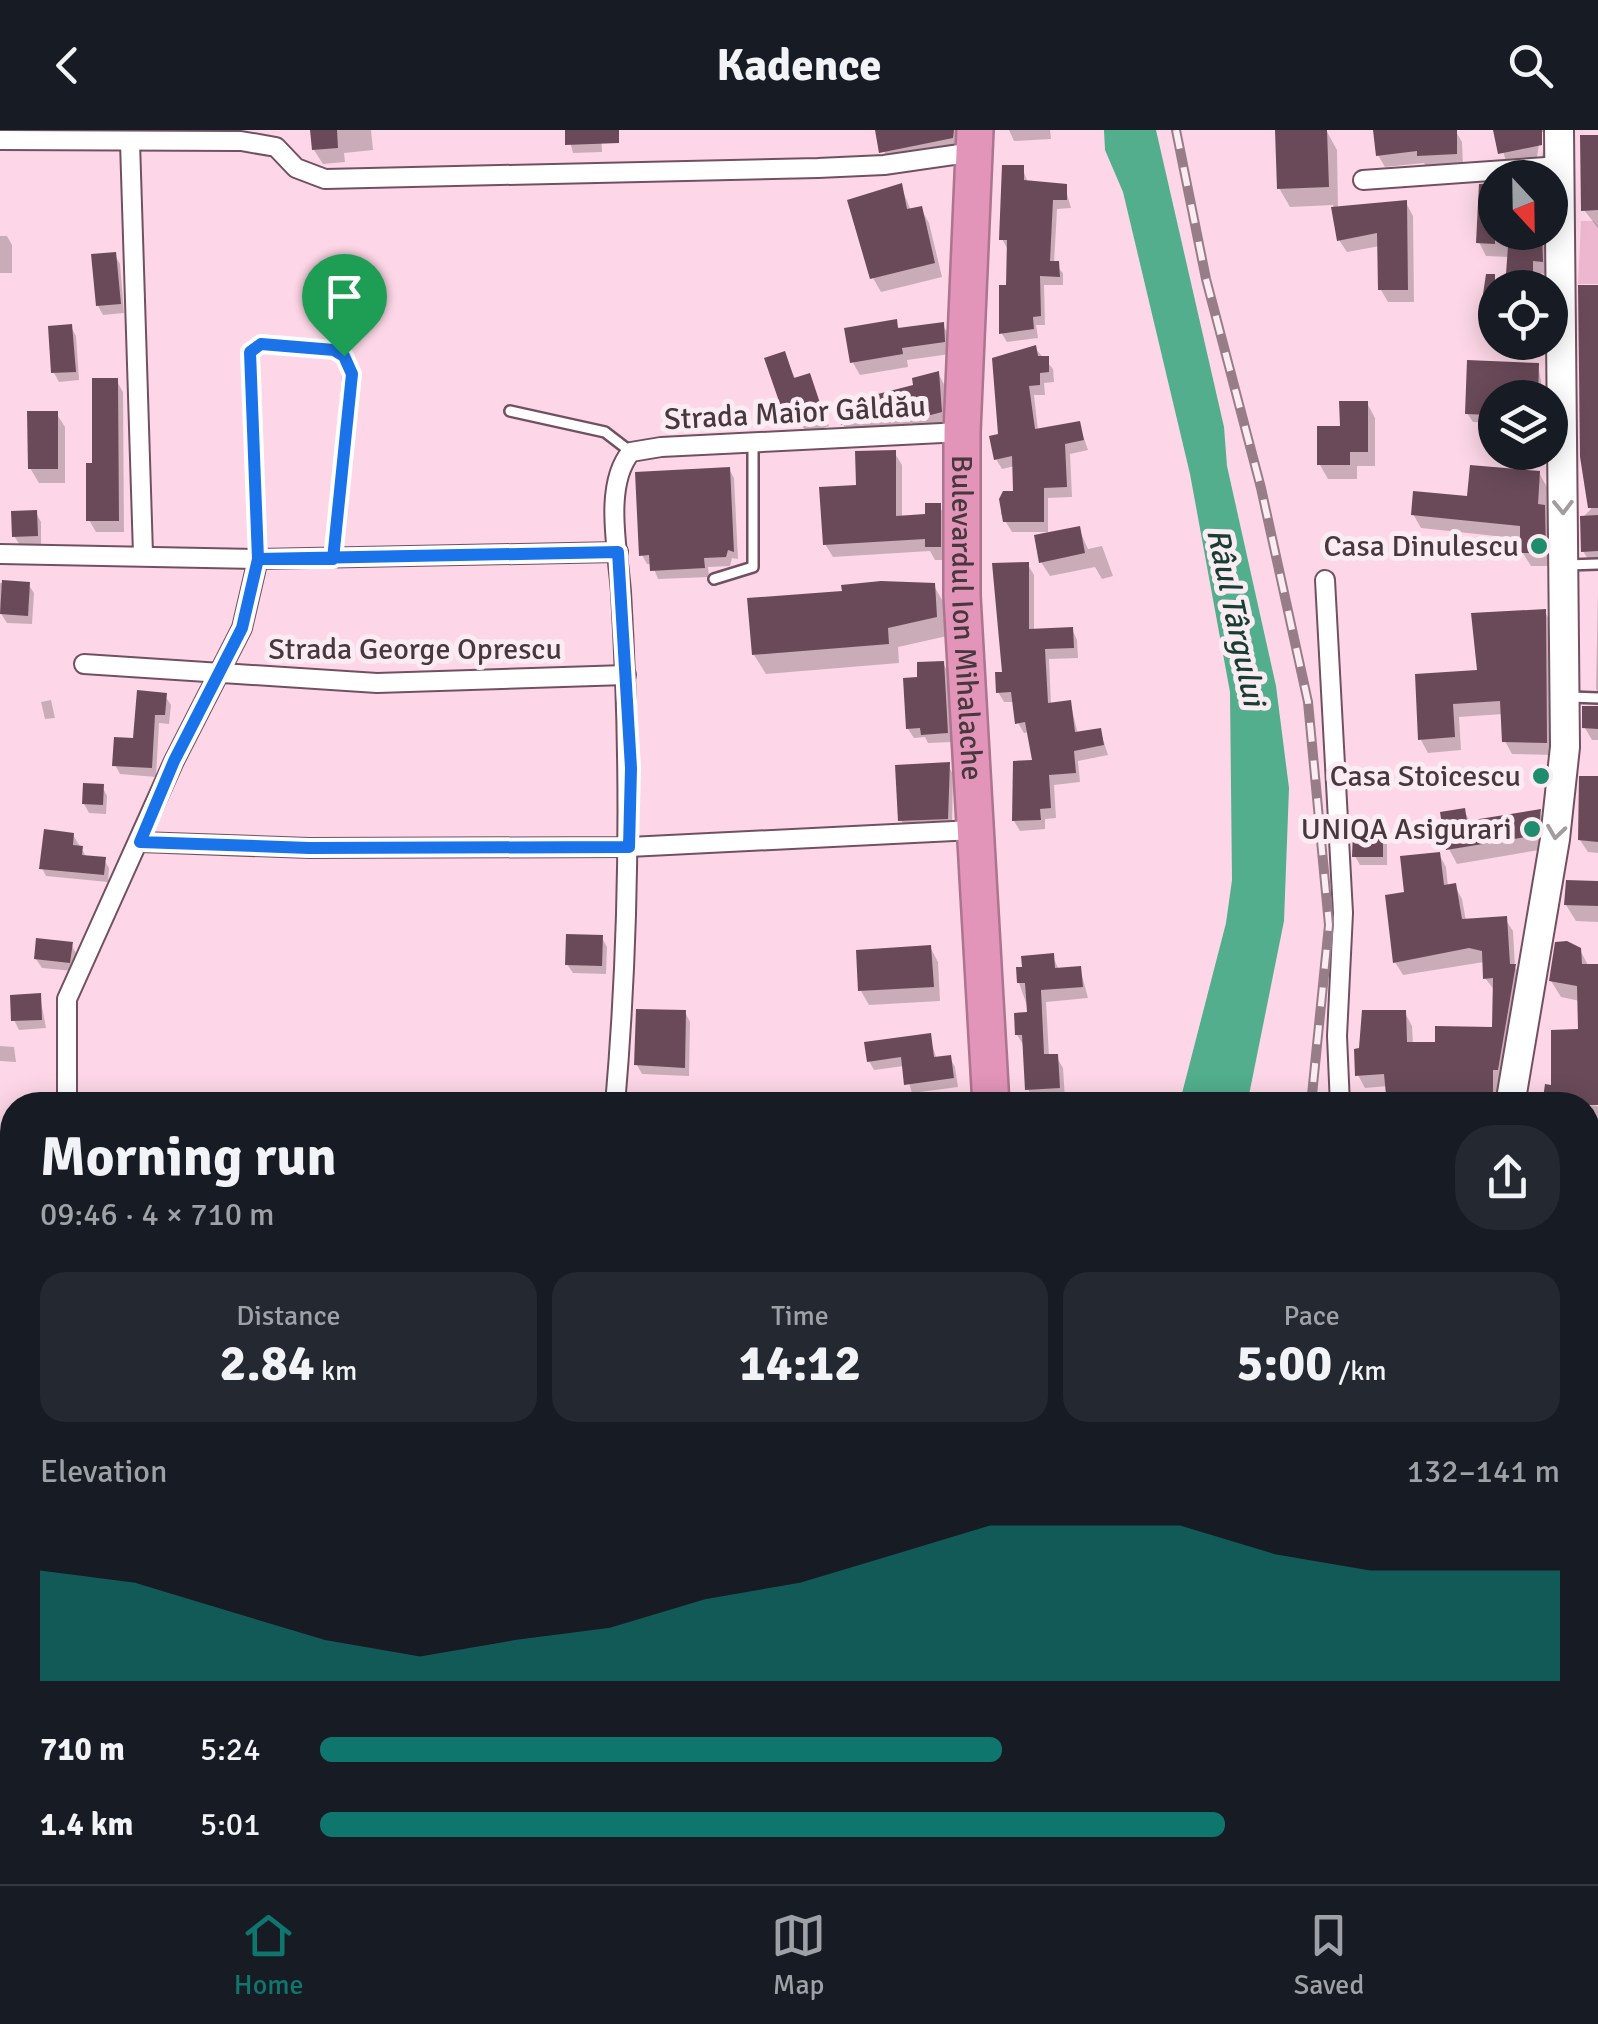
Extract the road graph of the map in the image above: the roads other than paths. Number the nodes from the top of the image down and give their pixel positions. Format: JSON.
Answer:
{"nodes":[{"id":1,"x":1560,"y":130,"type":"edge"},
{"id":2,"x":260,"y":137,"type":"edge"},
{"id":3,"x":0,"y":140,"type":"edge"},
{"id":4,"x":974,"y":141,"type":"edge"},
{"id":5,"x":130,"y":142,"type":"junction"},
{"id":6,"x":1560,"y":160,"type":"edge"},
{"id":7,"x":1478,"y":172,"type":"edge"},
{"id":8,"x":1362,"y":180,"type":"dead end"},
{"id":9,"x":1561,"y":250,"type":"edge"},
{"id":10,"x":510,"y":411,"type":"dead end"},
{"id":11,"x":962,"y":432,"type":"junction"},
{"id":12,"x":753,"y":443,"type":"junction"},
{"id":13,"x":631,"y":452,"type":"junction"},
{"id":14,"x":618,"y":552,"type":"junction"},
{"id":15,"x":0,"y":554,"type":"edge"},
{"id":16,"x":142,"y":554,"type":"junction"},
{"id":17,"x":258,"y":559,"type":"junction"},
{"id":18,"x":333,"y":559,"type":"junction"},
{"id":19,"x":1598,"y":564,"type":"edge"},
{"id":20,"x":1564,"y":565,"type":"junction"},
{"id":21,"x":714,"y":579,"type":"dead end"},
{"id":22,"x":1325,"y":580,"type":"dead end"},
{"id":23,"x":84,"y":664,"type":"dead end"},
{"id":24,"x":626,"y":675,"type":"junction"},
{"id":25,"x":217,"y":676,"type":"junction"},
{"id":26,"x":1566,"y":697,"type":"junction"},
{"id":27,"x":1598,"y":698,"type":"edge"},
{"id":28,"x":974,"y":830,"type":"junction"},
{"id":29,"x":140,"y":842,"type":"junction"},
{"id":30,"x":629,"y":847,"type":"junction"},
{"id":31,"x":67,"y":1092,"type":"edge"},
{"id":32,"x":617,"y":1092,"type":"edge"},
{"id":33,"x":990,"y":1092,"type":"edge"},
{"id":34,"x":1339,"y":1092,"type":"edge"},
{"id":35,"x":1512,"y":1092,"type":"edge"}],
"edges":[{"from":1,"to":6,"type":"main road"},
{"from":2,"to":4,"type":"street"},
{"from":2,"to":5,"type":"street"},
{"from":3,"to":5,"type":"street"},
{"from":4,"to":11,"type":"highway","name":"Bulevardul Ion Mihalache"},
{"from":5,"to":16,"type":"street"},
{"from":7,"to":8,"type":"street"},
{"from":9,"to":20,"type":"main road","one_way":true},
{"from":10,"to":13,"type":"lane"},
{"from":11,"to":12,"type":"street","name":"Strada Maior Gâldău"},
{"from":11,"to":28,"type":"highway","name":"Bulevardul Ion Mihalache"},
{"from":12,"to":13,"type":"street","name":"Strada Maior Gâldău"},
{"from":12,"to":21,"type":"lane"},
{"from":13,"to":14,"type":"street","name":"Strada Maior Gâldău"},
{"from":14,"to":18,"type":"street"},
{"from":14,"to":24,"type":"street","name":"Strada Maior Gâldău"},
{"from":15,"to":16,"type":"street"},
{"from":16,"to":17,"type":"street"},
{"from":17,"to":18,"type":"street"},
{"from":17,"to":18,"type":"lane"},
{"from":17,"to":25,"type":"street"},
{"from":19,"to":20,"type":"lane"},
{"from":20,"to":26,"type":"main road"},
{"from":22,"to":34,"type":"street"},
{"from":23,"to":25,"type":"street","name":"Strada George Oprescu"},
{"from":24,"to":25,"type":"street","name":"Strada George Oprescu"},
{"from":24,"to":30,"type":"street","name":"Strada Maior Gâldău"},
{"from":25,"to":29,"type":"street"},
{"from":26,"to":27,"type":"lane"},
{"from":26,"to":35,"type":"main road","one_way":true},
{"from":28,"to":30,"type":"street"},
{"from":28,"to":33,"type":"highway","name":"Bulevardul Ion Mihalache"},
{"from":29,"to":30,"type":"street"},
{"from":29,"to":31,"type":"street"},
{"from":30,"to":32,"type":"street","name":"Strada Maior Gâldău"}]}
